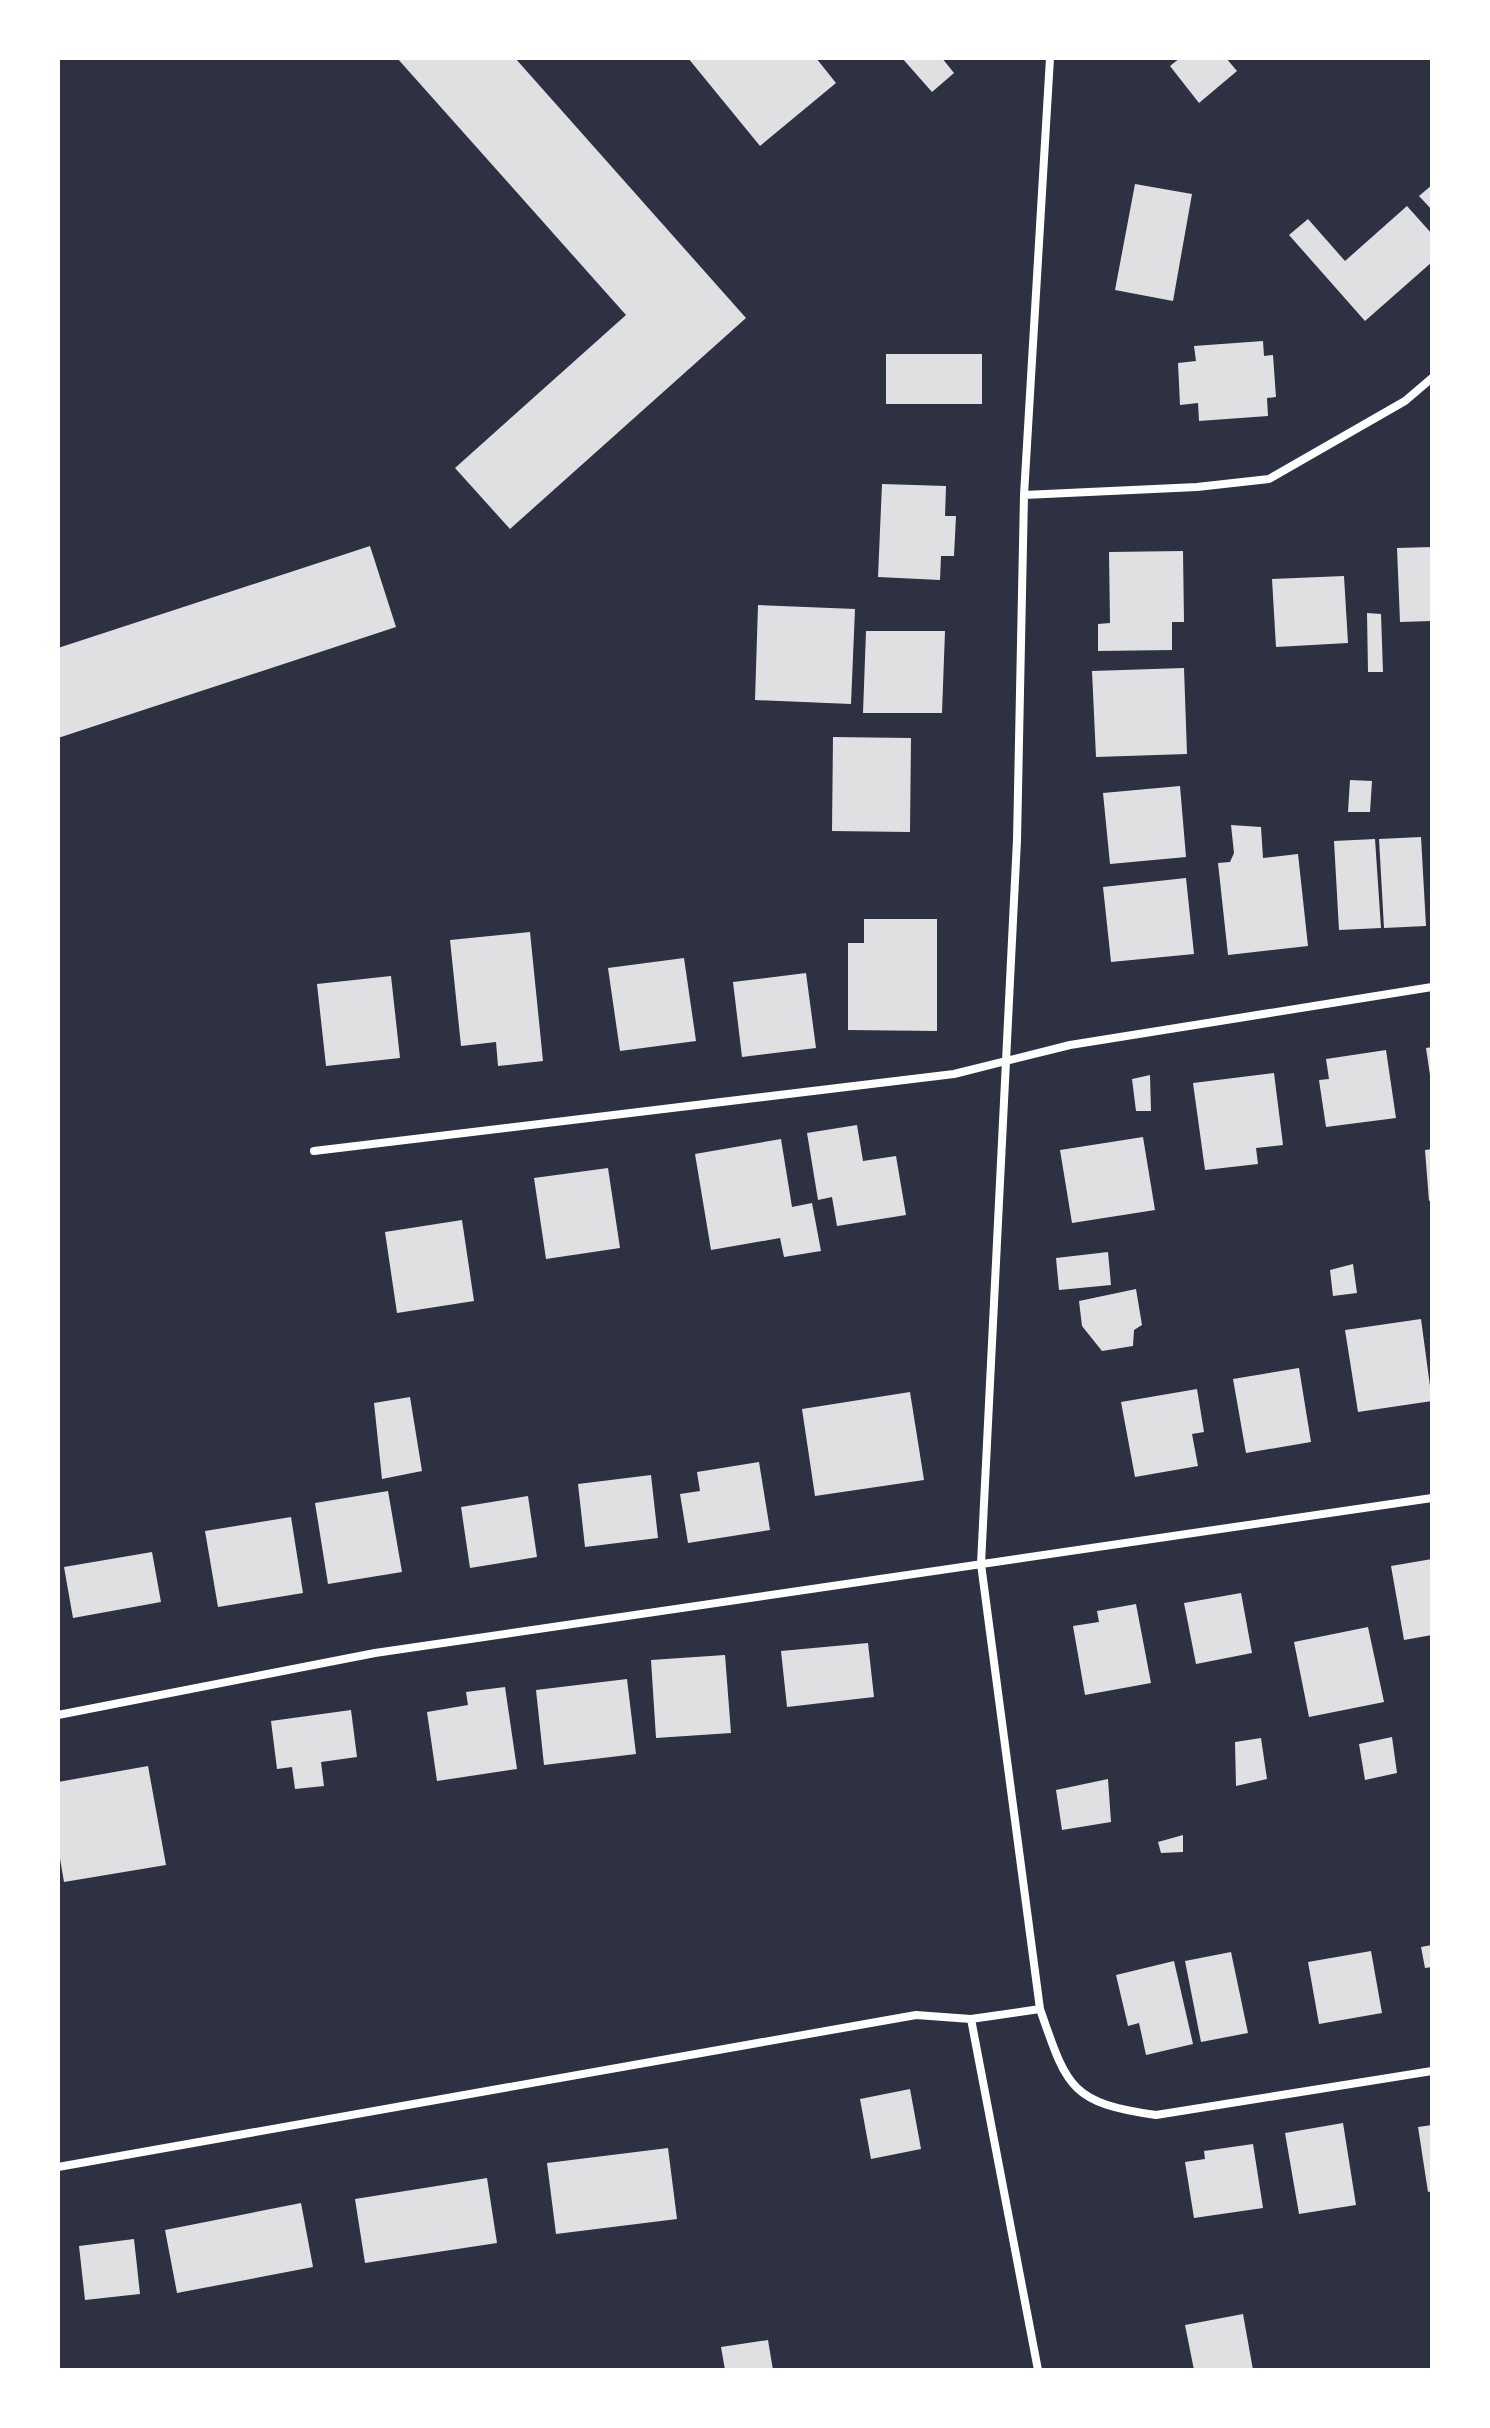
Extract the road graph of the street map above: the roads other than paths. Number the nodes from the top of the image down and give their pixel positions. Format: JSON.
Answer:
{"nodes":[{"id":1,"x":1050,"y":58,"type":"edge"},
{"id":2,"x":1432,"y":378,"type":"edge"},
{"id":3,"x":1024,"y":495,"type":"junction"},
{"id":4,"x":1432,"y":987,"type":"edge"},
{"id":5,"x":1004,"y":1063,"type":"junction"},
{"id":6,"x":314,"y":1151,"type":"dead end"},
{"id":7,"x":1432,"y":1498,"type":"edge"},
{"id":8,"x":981,"y":1564,"type":"junction"},
{"id":9,"x":58,"y":1715,"type":"edge"},
{"id":10,"x":1040,"y":2009,"type":"junction"},
{"id":11,"x":971,"y":2019,"type":"junction"},
{"id":12,"x":1432,"y":2071,"type":"edge"},
{"id":13,"x":58,"y":2167,"type":"edge"},
{"id":14,"x":1038,"y":2370,"type":"edge"}],
"edges":[{"from":1,"to":3,"type":"street"},
{"from":2,"to":3,"type":"street"},
{"from":3,"to":5,"type":"street"},
{"from":4,"to":5,"type":"street"},
{"from":5,"to":6,"type":"street"},
{"from":5,"to":8,"type":"street"},
{"from":7,"to":8,"type":"street"},
{"from":8,"to":9,"type":"street"},
{"from":8,"to":10,"type":"street"},
{"from":10,"to":11,"type":"street"},
{"from":10,"to":12,"type":"street"},
{"from":11,"to":13,"type":"street"},
{"from":11,"to":14,"type":"street"}]}
